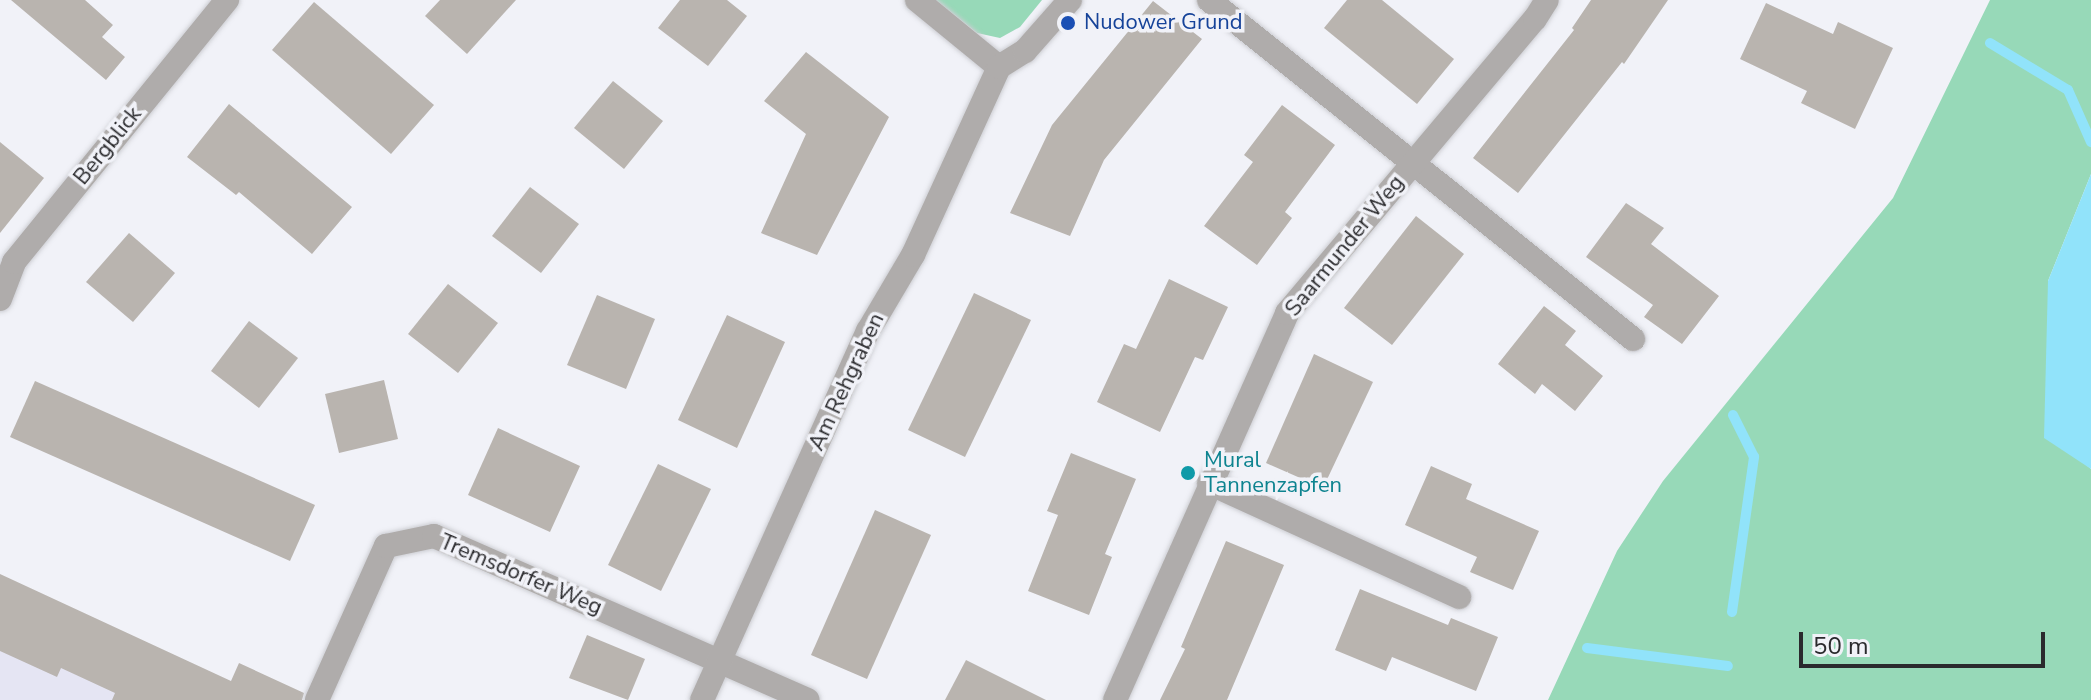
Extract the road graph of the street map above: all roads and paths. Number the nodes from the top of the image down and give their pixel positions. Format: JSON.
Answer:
{"nodes":[{"id":1,"x":227,"y":0,"type":"edge"},
{"id":2,"x":917,"y":0,"type":"edge"},
{"id":3,"x":1070,"y":0,"type":"edge"},
{"id":4,"x":1209,"y":0,"type":"edge"},
{"id":5,"x":1547,"y":0,"type":"edge"},
{"id":6,"x":999,"y":67,"type":"junction"},
{"id":7,"x":1415,"y":161,"type":"junction"},
{"id":8,"x":0,"y":299,"type":"edge"},
{"id":9,"x":1633,"y":339,"type":"dead end"},
{"id":10,"x":1209,"y":483,"type":"junction"},
{"id":11,"x":1459,"y":597,"type":"dead end"},
{"id":12,"x":719,"y":660,"type":"junction"},
{"id":13,"x":317,"y":700,"type":"edge"},
{"id":14,"x":702,"y":700,"type":"edge"},
{"id":15,"x":808,"y":700,"type":"edge"},
{"id":16,"x":1115,"y":700,"type":"edge"}],
"edges":[{"from":1,"to":8,"type":"street","name":"Bergblick"},
{"from":2,"to":6,"type":"street"},
{"from":3,"to":6,"type":"street","name":"Am Rehgraben"},
{"from":4,"to":7,"type":"street"},
{"from":5,"to":7,"type":"street","name":"Saarmunder Weg"},
{"from":6,"to":12,"type":"street","name":"Am Rehgraben"},
{"from":7,"to":9,"type":"street"},
{"from":7,"to":10,"type":"street","name":"Saarmunder Weg"},
{"from":10,"to":11,"type":"street"},
{"from":10,"to":16,"type":"street","name":"Saarmunder Weg"},
{"from":12,"to":13,"type":"street","name":"Tremsdorfer Weg"},
{"from":12,"to":14,"type":"street","name":"Am Rehgraben"},
{"from":12,"to":15,"type":"street","name":"Tremsdorfer Weg"}]}
